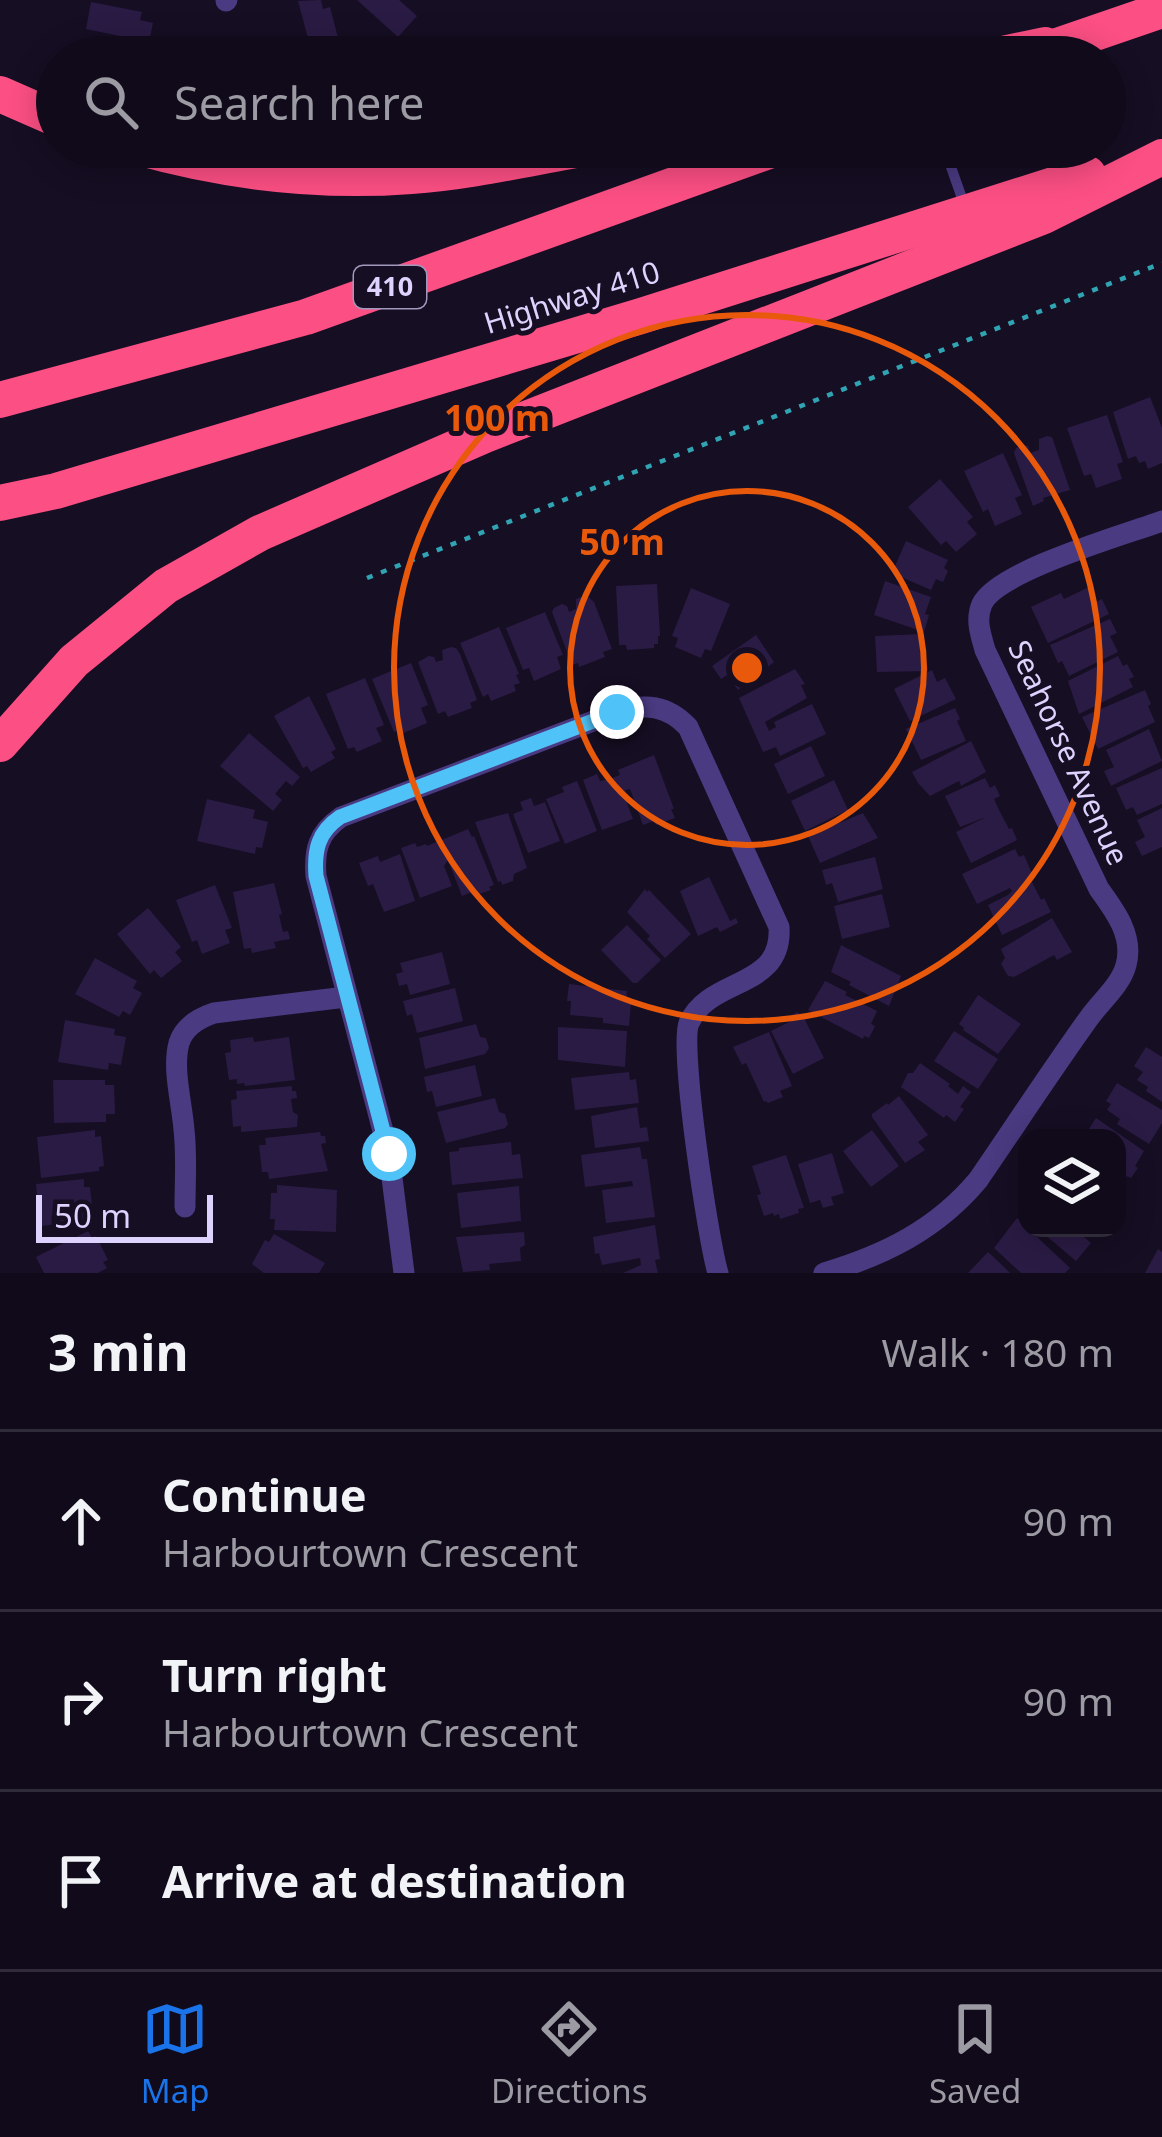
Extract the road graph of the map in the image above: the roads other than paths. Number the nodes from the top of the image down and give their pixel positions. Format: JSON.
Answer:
{"nodes":[{"id":1,"x":1162,"y":10,"type":"edge"},
{"id":2,"x":1081,"y":36,"type":"edge"},
{"id":3,"x":0,"y":94,"type":"edge"},
{"id":4,"x":36,"y":110,"type":"edge"},
{"id":5,"x":1162,"y":154,"type":"edge"},
{"id":6,"x":1126,"y":165,"type":"edge"},
{"id":7,"x":238,"y":168,"type":"edge"},
{"id":8,"x":464,"y":168,"type":"edge"},
{"id":9,"x":721,"y":168,"type":"edge"},
{"id":10,"x":951,"y":168,"type":"edge"},
{"id":11,"x":1116,"y":168,"type":"edge"},
{"id":12,"x":967,"y":213,"type":"junction"},
{"id":13,"x":0,"y":400,"type":"edge"},
{"id":14,"x":0,"y":503,"type":"edge"},
{"id":15,"x":1162,"y":521,"type":"edge"},
{"id":16,"x":0,"y":744,"type":"edge"},
{"id":17,"x":346,"y":997,"type":"junction"},
{"id":18,"x":185,"y":1207,"type":"dead end"},
{"id":19,"x":404,"y":1273,"type":"edge"},
{"id":20,"x":718,"y":1273,"type":"edge"},
{"id":21,"x":824,"y":1273,"type":"edge"}],
"edges":[{"from":1,"to":2,"type":"highway"},
{"from":3,"to":4,"type":"highway"},
{"from":5,"to":6,"type":"highway","name":"Highway 410"},
{"from":5,"to":16,"type":"highway"},
{"from":7,"to":8,"type":"highway"},
{"from":9,"to":13,"type":"highway","number":"410"},
{"from":10,"to":12,"type":"lane"},
{"from":11,"to":12,"type":"highway","name":"Highway 410"},
{"from":12,"to":14,"type":"highway","name":"Highway 410"},
{"from":15,"to":21,"type":"street","name":"Seahorse Avenue"},
{"from":17,"to":18,"type":"street"},
{"from":17,"to":19,"type":"street"},
{"from":17,"to":20,"type":"street"}]}
